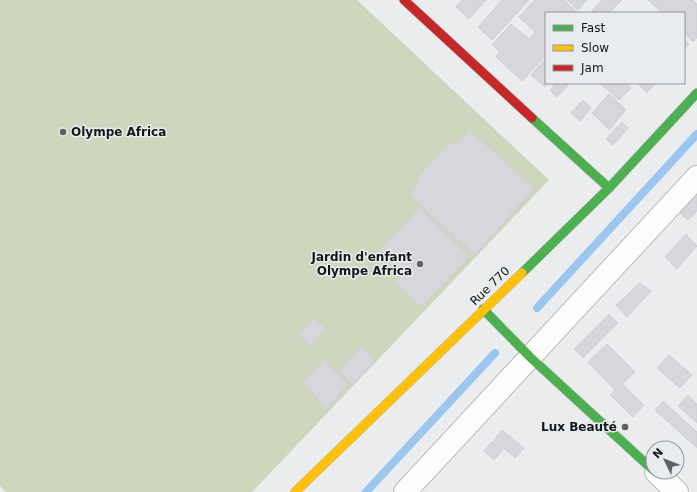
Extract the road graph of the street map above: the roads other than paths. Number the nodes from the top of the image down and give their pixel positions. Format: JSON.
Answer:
{"nodes":[{"id":1,"x":407,"y":1,"type":"edge"},
{"id":2,"x":697,"y":93,"type":"edge"},
{"id":3,"x":697,"y":177,"type":"edge"},
{"id":4,"x":608,"y":188,"type":"junction"},
{"id":5,"x":483,"y":309,"type":"junction"},
{"id":6,"x":530,"y":357,"type":"junction"},
{"id":7,"x":645,"y":463,"type":"edge"},
{"id":8,"x":664,"y":480,"type":"edge"},
{"id":9,"x":294,"y":492,"type":"edge"},
{"id":10,"x":405,"y":492,"type":"edge"},
{"id":11,"x":677,"y":492,"type":"edge"}],
"edges":[{"from":1,"to":4,"type":"street"},
{"from":2,"to":4,"type":"street","name":"Rue 770"},
{"from":3,"to":6,"type":"street"},
{"from":4,"to":5,"type":"street","name":"Rue 770"},
{"from":5,"to":6,"type":"street"},
{"from":5,"to":9,"type":"street","name":"Rue 770"},
{"from":6,"to":7,"type":"street"},
{"from":6,"to":10,"type":"street"},
{"from":8,"to":11,"type":"street"}]}
